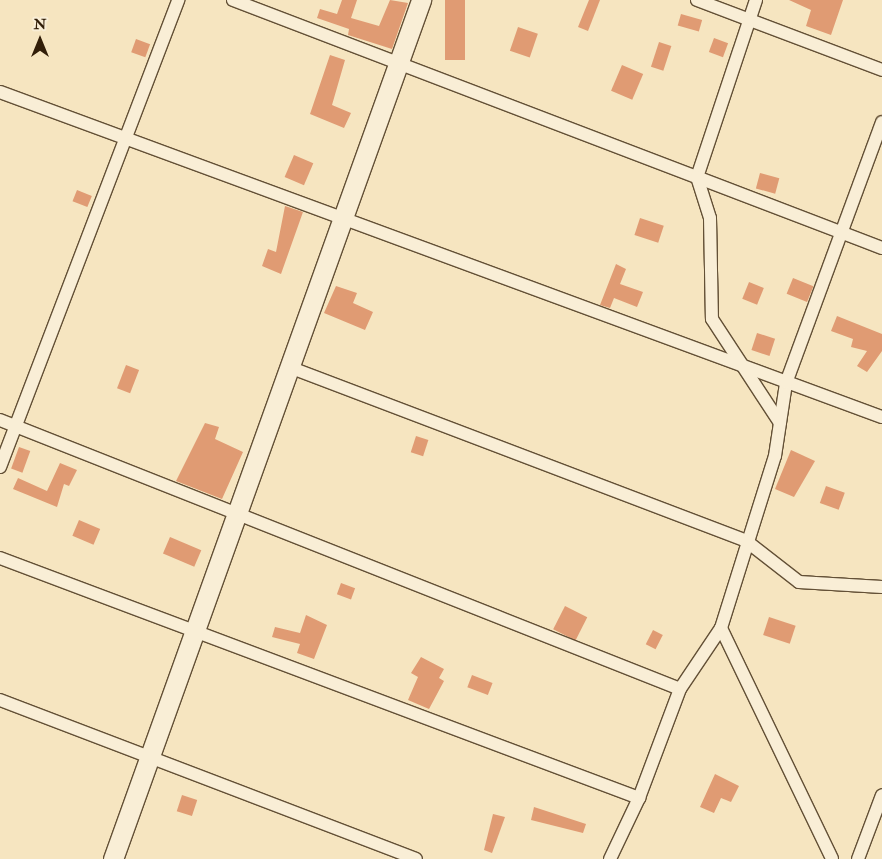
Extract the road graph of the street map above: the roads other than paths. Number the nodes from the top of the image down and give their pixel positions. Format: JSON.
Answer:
{"nodes":[{"id":1,"x":178,"y":0,"type":"edge"},
{"id":2,"x":233,"y":0,"type":"edge"},
{"id":3,"x":421,"y":0,"type":"edge"},
{"id":4,"x":697,"y":0,"type":"edge"},
{"id":5,"x":756,"y":0,"type":"edge"},
{"id":6,"x":749,"y":20,"type":"junction"},
{"id":7,"x":398,"y":63,"type":"junction"},
{"id":8,"x":882,"y":70,"type":"edge"},
{"id":9,"x":0,"y":92,"type":"edge"},
{"id":10,"x":882,"y":122,"type":"edge"},
{"id":11,"x":125,"y":138,"type":"junction"},
{"id":12,"x":697,"y":177,"type":"junction"},
{"id":13,"x":343,"y":218,"type":"junction"},
{"id":14,"x":840,"y":232,"type":"junction"},
{"id":15,"x":882,"y":248,"type":"edge"},
{"id":16,"x":290,"y":367,"type":"junction"},
{"id":17,"x":745,"y":368,"type":"junction"},
{"id":18,"x":786,"y":384,"type":"junction"},
{"id":19,"x":882,"y":417,"type":"edge"},
{"id":20,"x":0,"y":420,"type":"edge"},
{"id":21,"x":780,"y":423,"type":"junction"},
{"id":22,"x":16,"y":426,"type":"junction"},
{"id":23,"x":0,"y":467,"type":"edge"},
{"id":24,"x":237,"y":514,"type":"junction"},
{"id":25,"x":746,"y":540,"type":"junction"},
{"id":26,"x":0,"y":558,"type":"edge"},
{"id":27,"x":882,"y":587,"type":"edge"},
{"id":28,"x":721,"y":628,"type":"junction"},
{"id":29,"x":194,"y":632,"type":"junction"},
{"id":30,"x":680,"y":689,"type":"junction"},
{"id":31,"x":0,"y":700,"type":"edge"},
{"id":32,"x":150,"y":757,"type":"junction"},
{"id":33,"x":882,"y":795,"type":"edge"},
{"id":34,"x":639,"y":798,"type":"junction"},
{"id":35,"x":113,"y":859,"type":"edge"},
{"id":36,"x":416,"y":859,"type":"edge"},
{"id":37,"x":610,"y":859,"type":"edge"},
{"id":38,"x":832,"y":859,"type":"edge"},
{"id":39,"x":858,"y":859,"type":"edge"}],
"edges":[{"from":1,"to":11,"type":"street"},
{"from":2,"to":7,"type":"street"},
{"from":3,"to":7,"type":"street"},
{"from":4,"to":6,"type":"street"},
{"from":5,"to":6,"type":"street"},
{"from":6,"to":8,"type":"street"},
{"from":6,"to":12,"type":"street"},
{"from":7,"to":12,"type":"street"},
{"from":7,"to":13,"type":"street"},
{"from":9,"to":11,"type":"street"},
{"from":10,"to":14,"type":"street"},
{"from":11,"to":13,"type":"street"},
{"from":11,"to":22,"type":"street"},
{"from":12,"to":14,"type":"street"},
{"from":12,"to":17,"type":"street"},
{"from":13,"to":16,"type":"street"},
{"from":13,"to":17,"type":"street"},
{"from":14,"to":15,"type":"street"},
{"from":14,"to":18,"type":"street"},
{"from":16,"to":24,"type":"street"},
{"from":16,"to":25,"type":"street"},
{"from":17,"to":18,"type":"street"},
{"from":17,"to":21,"type":"street"},
{"from":18,"to":19,"type":"street"},
{"from":18,"to":21,"type":"street"},
{"from":20,"to":22,"type":"street"},
{"from":21,"to":25,"type":"street"},
{"from":22,"to":23,"type":"street"},
{"from":22,"to":24,"type":"street"},
{"from":24,"to":29,"type":"street"},
{"from":24,"to":30,"type":"street"},
{"from":25,"to":27,"type":"street"},
{"from":25,"to":28,"type":"street"},
{"from":26,"to":29,"type":"street"},
{"from":28,"to":30,"type":"street"},
{"from":28,"to":38,"type":"street"},
{"from":29,"to":32,"type":"street"},
{"from":29,"to":34,"type":"street"},
{"from":30,"to":34,"type":"street"},
{"from":31,"to":32,"type":"street"},
{"from":32,"to":35,"type":"street"},
{"from":32,"to":36,"type":"street"},
{"from":33,"to":39,"type":"street"},
{"from":34,"to":37,"type":"street"}]}
